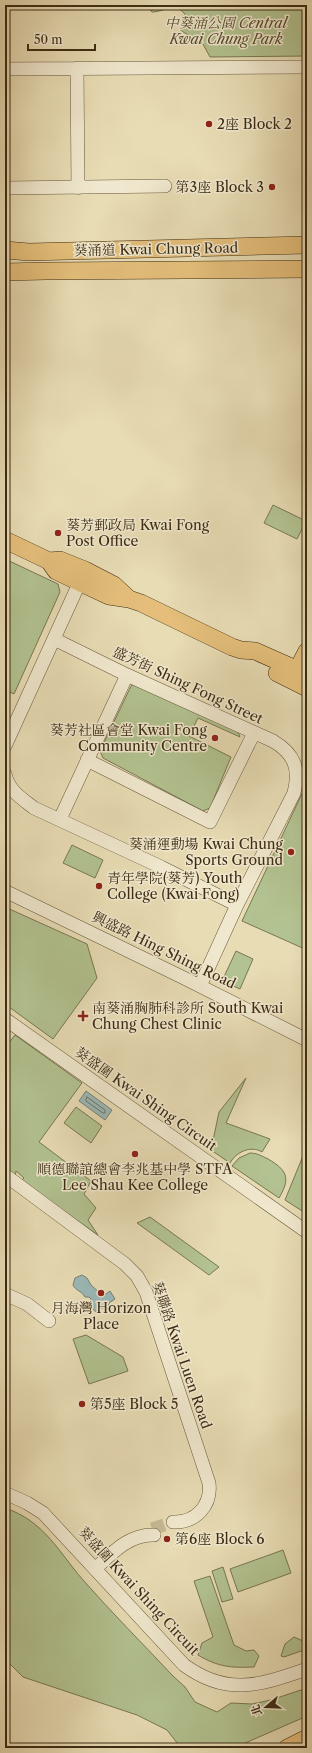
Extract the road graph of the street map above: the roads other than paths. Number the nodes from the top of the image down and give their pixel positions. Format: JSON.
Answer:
{"nodes":[{"id":1,"x":307,"y":67,"type":"edge"},
{"id":2,"x":77,"y":68,"type":"junction"},
{"id":3,"x":5,"y":69,"type":"edge"},
{"id":4,"x":165,"y":186,"type":"dead end"},
{"id":5,"x":5,"y":188,"type":"edge"},
{"id":6,"x":78,"y":188,"type":"junction"},
{"id":7,"x":307,"y":245,"type":"edge"},
{"id":8,"x":5,"y":250,"type":"edge"},
{"id":9,"x":307,"y":255,"type":"edge"},
{"id":10,"x":5,"y":258,"type":"edge"},
{"id":11,"x":307,"y":260,"type":"edge"},
{"id":12,"x":5,"y":264,"type":"edge"},
{"id":13,"x":307,"y":270,"type":"edge"},
{"id":14,"x":5,"y":272,"type":"edge"},
{"id":15,"x":5,"y":540,"type":"edge"},
{"id":16,"x":83,"y":577,"type":"junction"},
{"id":17,"x":54,"y":639,"type":"junction"},
{"id":18,"x":307,"y":651,"type":"edge"},
{"id":19,"x":127,"y":675,"type":"junction"},
{"id":20,"x":301,"y":678,"type":"edge"},
{"id":21,"x":254,"y":733,"type":"junction"},
{"id":22,"x":5,"y":746,"type":"edge"},
{"id":23,"x":87,"y":760,"type":"junction"},
{"id":24,"x":5,"y":774,"type":"edge"},
{"id":25,"x":60,"y":819,"type":"junction"},
{"id":26,"x":5,"y":892,"type":"edge"},
{"id":27,"x":237,"y":905,"type":"junction"},
{"id":28,"x":200,"y":986,"type":"junction"},
{"id":29,"x":5,"y":1019,"type":"edge"},
{"id":30,"x":307,"y":1040,"type":"edge"},
{"id":31,"x":5,"y":1175,"type":"edge"},
{"id":32,"x":307,"y":1232,"type":"edge"},
{"id":33,"x":5,"y":1294,"type":"edge"},
{"id":34,"x":48,"y":1321,"type":"dead end"},
{"id":35,"x":5,"y":1493,"type":"edge"},
{"id":36,"x":176,"y":1524,"type":"tunnel mouth"},
{"id":37,"x":151,"y":1533,"type":"tunnel mouth"},
{"id":38,"x":95,"y":1569,"type":"junction"},
{"id":39,"x":307,"y":1669,"type":"edge"},
{"id":40,"x":307,"y":1738,"type":"edge"},
{"id":41,"x":287,"y":1748,"type":"edge"}],
"edges":[{"from":1,"to":2,"type":"street"},
{"from":2,"to":3,"type":"street"},
{"from":2,"to":6,"type":"street"},
{"from":4,"to":6,"type":"street"},
{"from":5,"to":6,"type":"street"},
{"from":7,"to":8,"type":"main road","name":"葵涌道 Kwai Chung Road"},
{"from":9,"to":10,"type":"main road","name":"葵涌道 Kwai Chung Road"},
{"from":11,"to":12,"type":"main road","name":"葵涌道 Kwai Chung Road"},
{"from":13,"to":14,"type":"main road","name":"葵涌道 Kwai Chung Road"},
{"from":15,"to":16,"type":"main road"},
{"from":16,"to":17,"type":"street"},
{"from":16,"to":20,"type":"main road"},
{"from":17,"to":19,"type":"street","name":"盛芳街 Shing Fong Street"},
{"from":17,"to":22,"type":"street"},
{"from":18,"to":20,"type":"main road"},
{"from":19,"to":21,"type":"street","name":"盛芳街 Shing Fong Street"},
{"from":19,"to":23,"type":"street"},
{"from":21,"to":23,"type":"street"},
{"from":21,"to":27,"type":"street","name":"盛芳街 Shing Fong Street"},
{"from":23,"to":25,"type":"street"},
{"from":24,"to":25,"type":"street"},
{"from":25,"to":27,"type":"street"},
{"from":26,"to":28,"type":"street","name":"興盛路 Hing Shing Road"},
{"from":27,"to":28,"type":"street"},
{"from":28,"to":30,"type":"street","name":"興盛路 Hing Shing Road"},
{"from":29,"to":32,"type":"street","name":"葵盛圍 Kwai Shing Circuit"},
{"from":31,"to":36,"type":"street","name":"葵聯路 Kwai Luen Road"},
{"from":33,"to":34,"type":"street"},
{"from":35,"to":38,"type":"street","name":"葵盛圍 Kwai Shing Circuit"},
{"from":37,"to":38,"type":"street"},
{"from":38,"to":39,"type":"street","name":"葵盛圍 Kwai Shing Circuit"},
{"from":40,"to":41,"type":"main road"}]}
